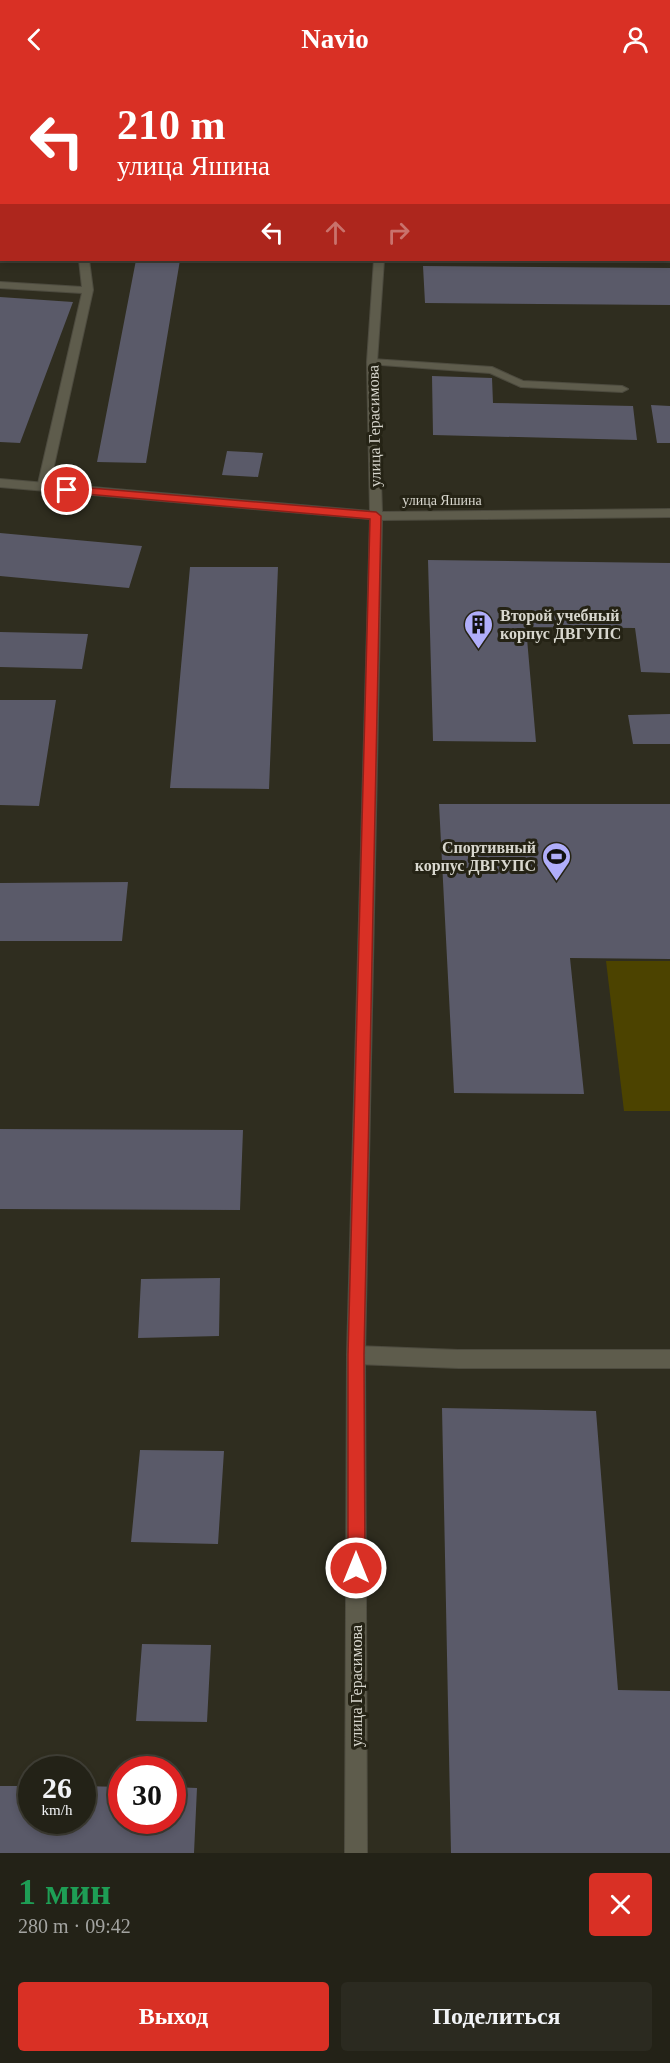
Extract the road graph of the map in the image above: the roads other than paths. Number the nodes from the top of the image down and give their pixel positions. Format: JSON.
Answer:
{"nodes":[{"id":1,"x":84,"y":261,"type":"edge"},
{"id":2,"x":379,"y":261,"type":"edge"},
{"id":3,"x":0,"y":285,"type":"edge"},
{"id":4,"x":88,"y":290,"type":"junction"},
{"id":5,"x":372,"y":362,"type":"junction"},
{"id":6,"x":622,"y":389,"type":"dead end"},
{"id":7,"x":0,"y":483,"type":"edge"},
{"id":8,"x":43,"y":488,"type":"junction"},
{"id":9,"x":670,"y":513,"type":"edge"},
{"id":10,"x":376,"y":516,"type":"junction"},
{"id":11,"x":356,"y":1355,"type":"junction"},
{"id":12,"x":670,"y":1359,"type":"edge"},
{"id":13,"x":356,"y":1853,"type":"edge"}],
"edges":[{"from":1,"to":4,"type":"street"},
{"from":2,"to":5,"type":"street","name":"улица Герасимова"},
{"from":3,"to":4,"type":"street"},
{"from":4,"to":8,"type":"street"},
{"from":5,"to":6,"type":"street"},
{"from":5,"to":10,"type":"street","name":"улица Герасимова"},
{"from":7,"to":8,"type":"street","name":"улица Яшина"},
{"from":8,"to":10,"type":"street","name":"улица Яшина"},
{"from":9,"to":10,"type":"street","name":"улица Яшина"},
{"from":10,"to":11,"type":"street","name":"улица Герасимова"},
{"from":11,"to":12,"type":"street"},
{"from":11,"to":13,"type":"street","name":"улица Герасимова"}]}
